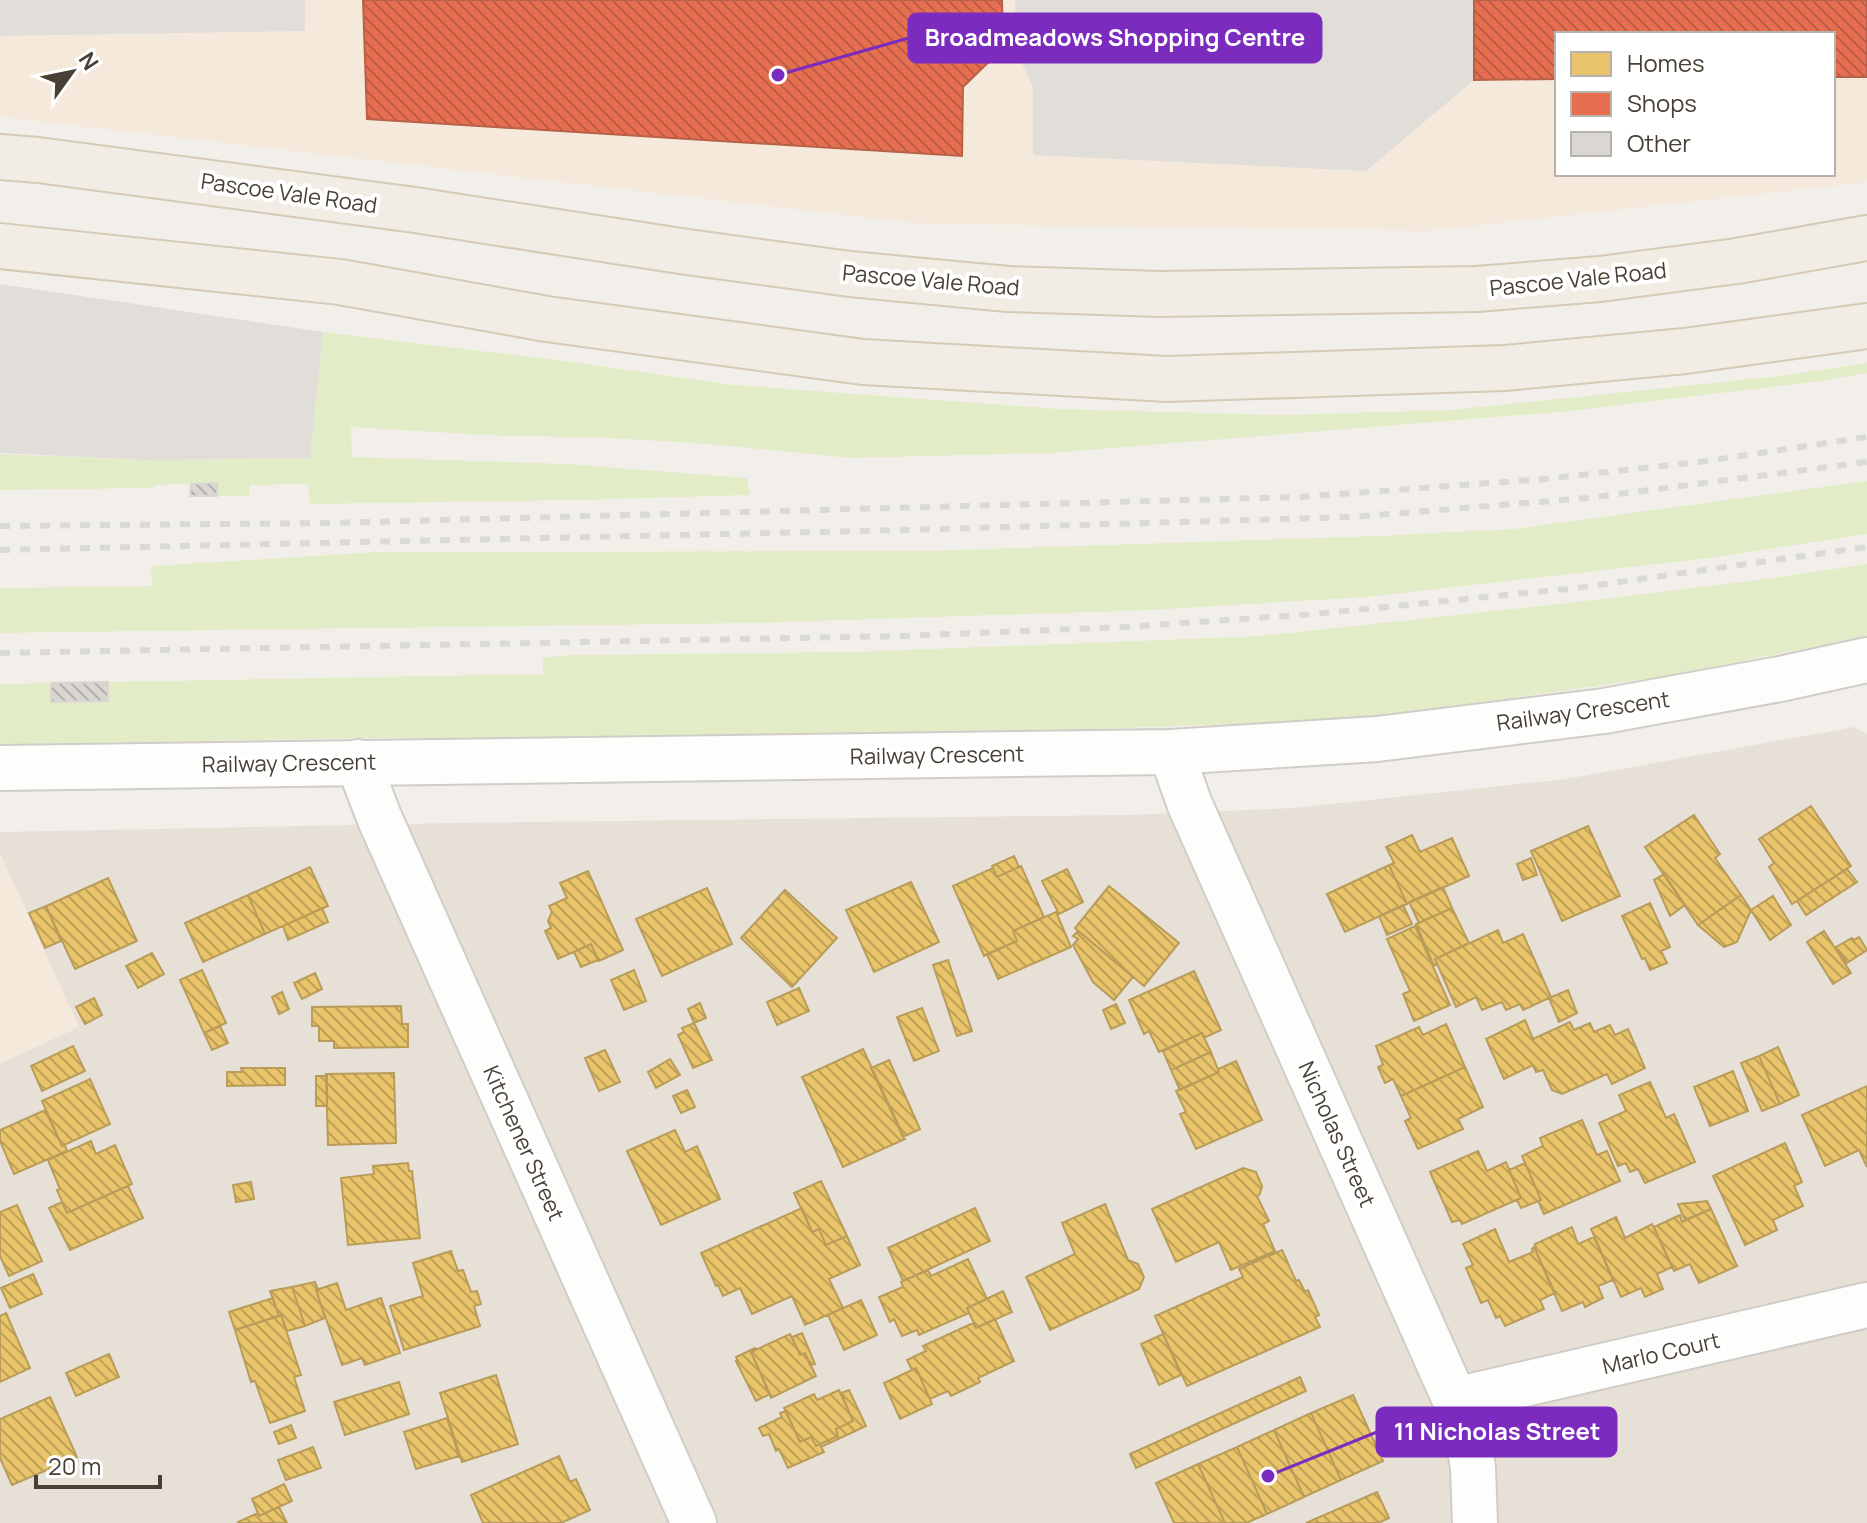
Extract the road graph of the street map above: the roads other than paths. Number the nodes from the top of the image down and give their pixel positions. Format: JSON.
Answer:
{"nodes":[{"id":1,"x":0,"y":157,"type":"edge"},
{"id":2,"x":1867,"y":238,"type":"edge"},
{"id":3,"x":0,"y":246,"type":"edge"},
{"id":4,"x":1867,"y":326,"type":"edge"},
{"id":5,"x":1867,"y":660,"type":"edge"},
{"id":6,"x":1171,"y":752,"type":"junction"},
{"id":7,"x":358,"y":762,"type":"junction"},
{"id":8,"x":0,"y":768,"type":"edge"},
{"id":9,"x":1867,"y":1305,"type":"edge"},
{"id":10,"x":1455,"y":1400,"type":"junction"},
{"id":11,"x":694,"y":1523,"type":"edge"},
{"id":12,"x":1475,"y":1523,"type":"edge"}],
"edges":[{"from":1,"to":2,"type":"main road","name":"Pascoe Vale Road"},
{"from":3,"to":4,"type":"main road"},
{"from":5,"to":6,"type":"street","name":"Railway Crescent"},
{"from":6,"to":7,"type":"street","name":"Railway Crescent"},
{"from":6,"to":10,"type":"street","name":"Nicholas Street"},
{"from":7,"to":8,"type":"street","name":"Railway Crescent"},
{"from":7,"to":11,"type":"street","name":"Kitchener Street"},
{"from":9,"to":10,"type":"street","name":"Marlo Court"},
{"from":10,"to":12,"type":"street","name":"Nicholas Street"}]}
